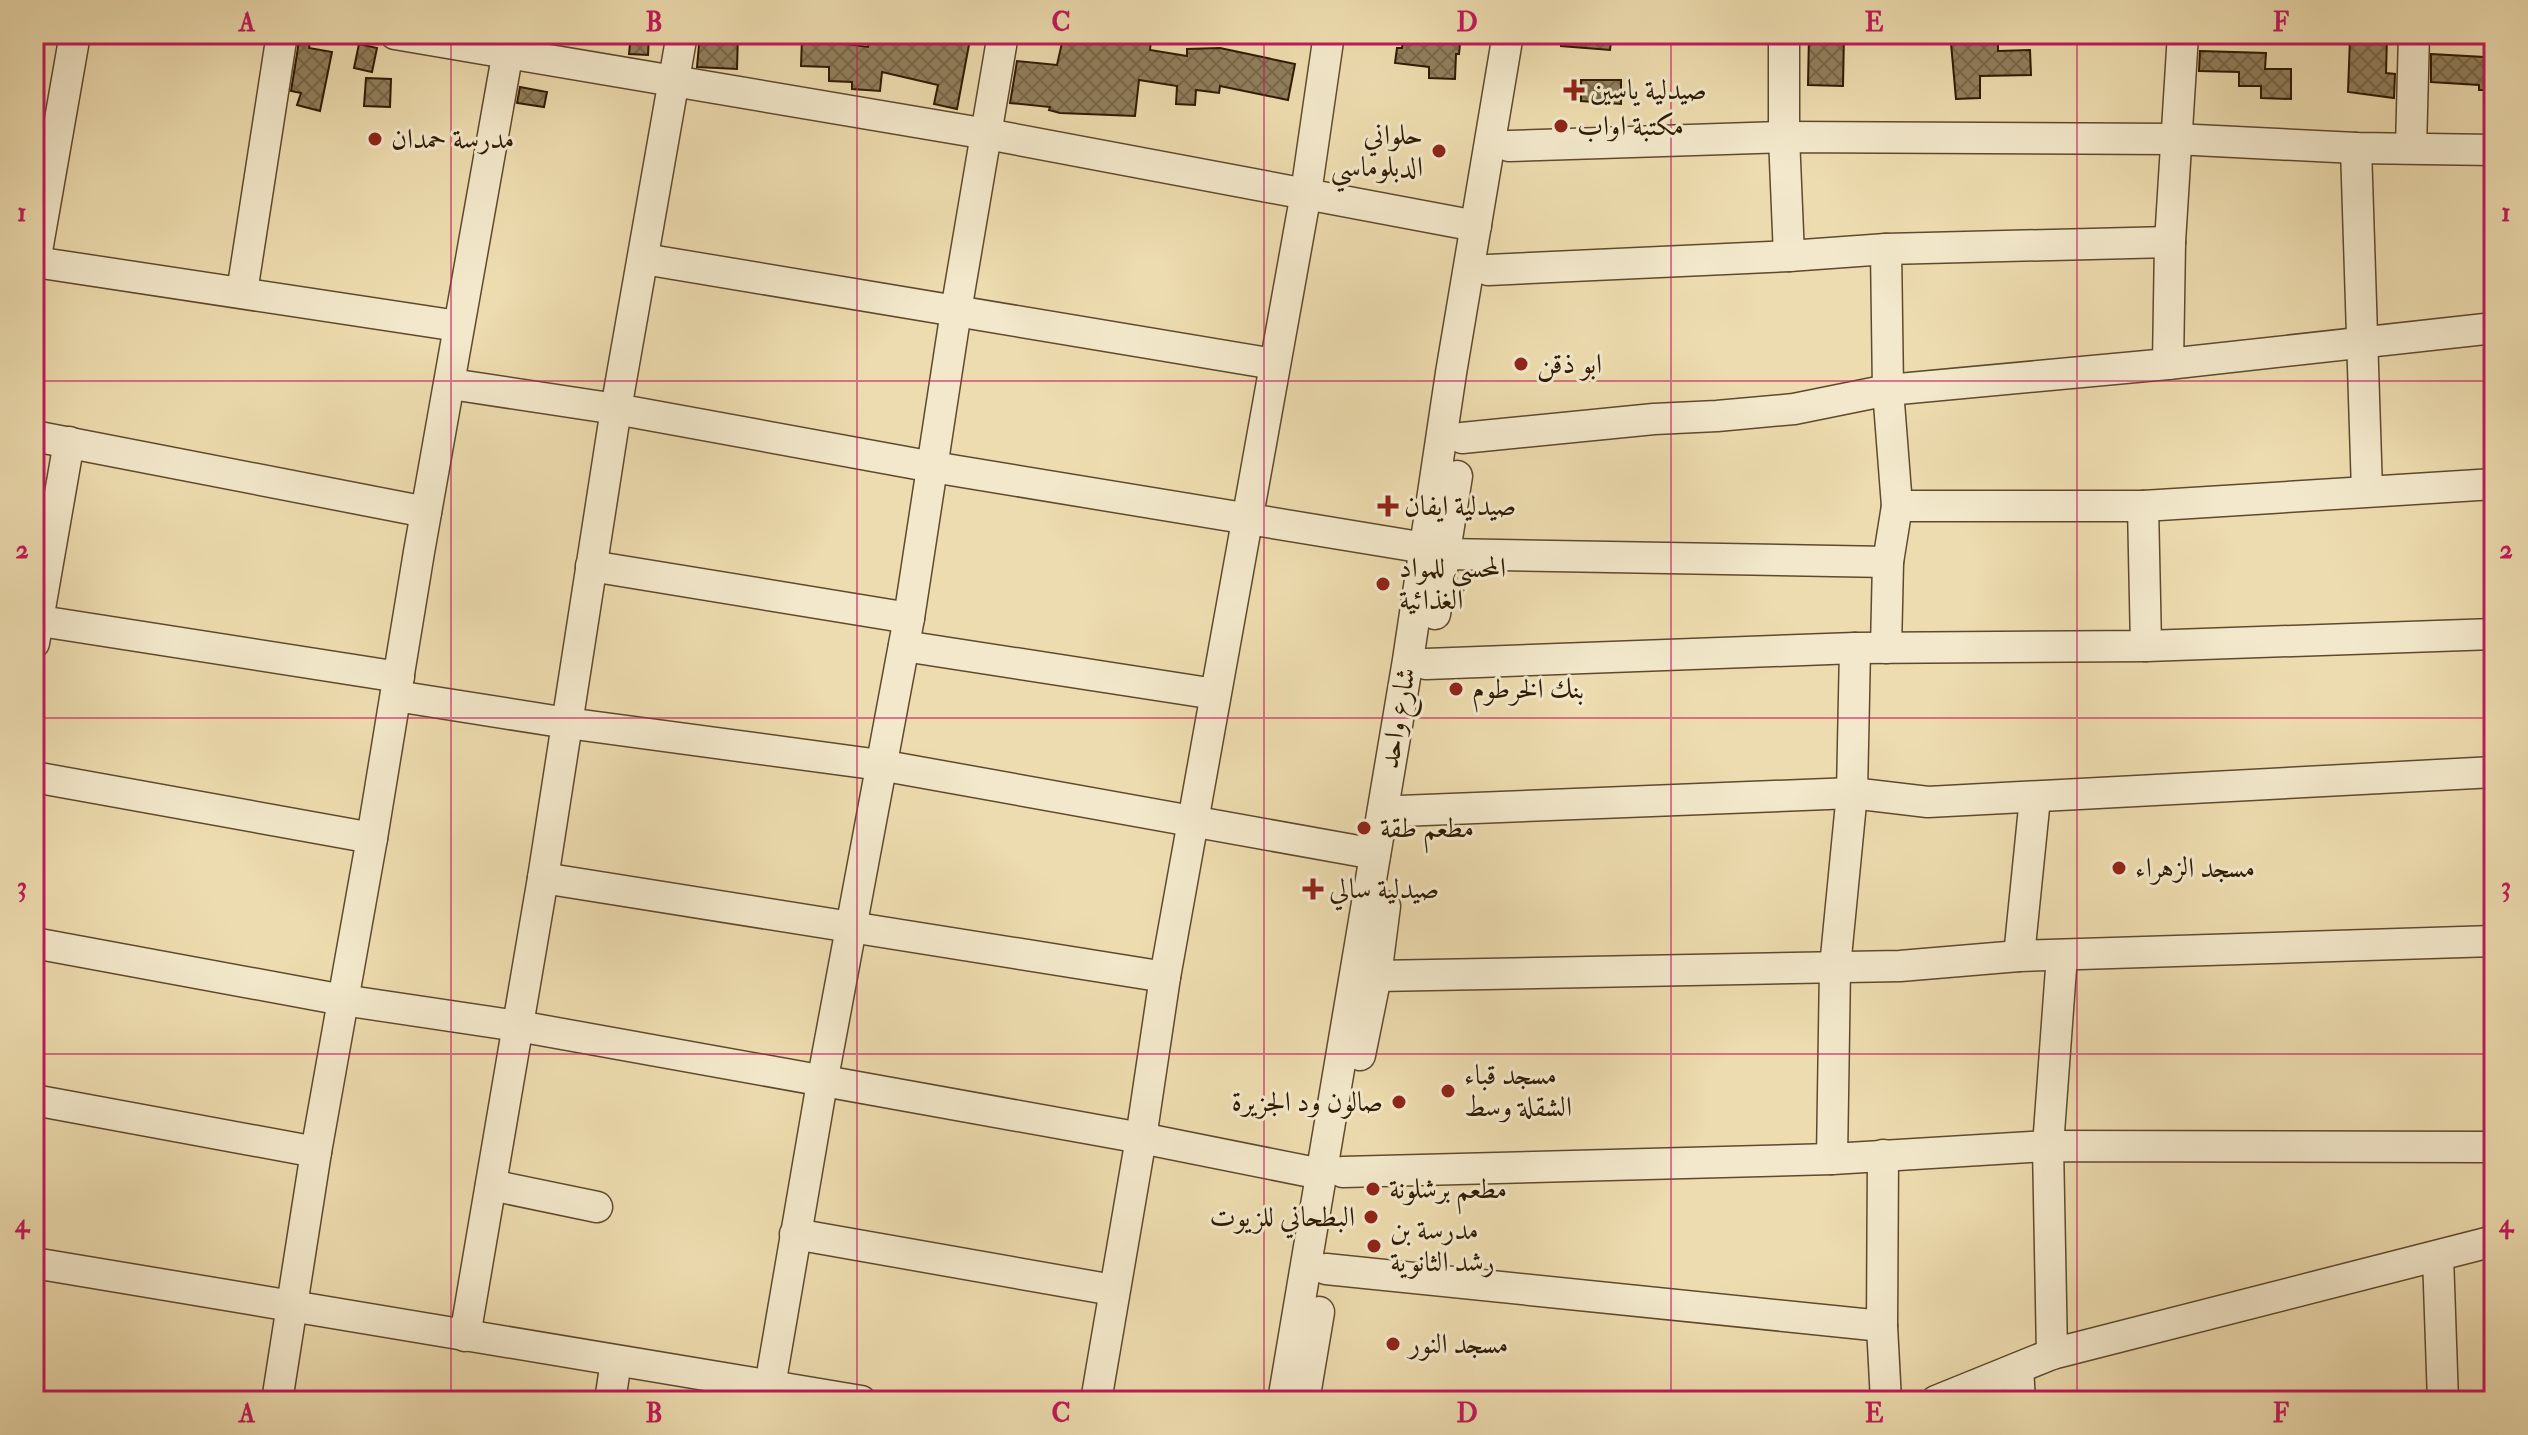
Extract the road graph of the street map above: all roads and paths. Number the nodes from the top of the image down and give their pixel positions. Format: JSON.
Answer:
{"nodes":[{"id":1,"x":75,"y":34,"type":"edge"},
{"id":2,"x":282,"y":34,"type":"edge"},
{"id":3,"x":395,"y":34,"type":"edge"},
{"id":4,"x":682,"y":34,"type":"edge"},
{"id":5,"x":1003,"y":34,"type":"edge"},
{"id":6,"x":1329,"y":34,"type":"edge"},
{"id":7,"x":1508,"y":34,"type":"edge"},
{"id":8,"x":1529,"y":34,"type":"edge"},
{"id":9,"x":1784,"y":34,"type":"edge"},
{"id":10,"x":2183,"y":34,"type":"edge"},
{"id":11,"x":2414,"y":34,"type":"edge"},
{"id":12,"x":510,"y":44,"type":"edge"},
{"id":13,"x":673,"y":82,"type":"junction"},
{"id":14,"x":46,"y":119,"type":"edge"},
{"id":15,"x":987,"y":134,"type":"junction"},
{"id":16,"x":1784,"y":137,"type":"junction"},
{"id":17,"x":2175,"y":139,"type":"junction"},
{"id":18,"x":1509,"y":146,"type":"junction"},
{"id":19,"x":2356,"y":148,"type":"junction"},
{"id":20,"x":2411,"y":148,"type":"junction"},
{"id":21,"x":2494,"y":150,"type":"edge"},
{"id":22,"x":1306,"y":193,"type":"junction"},
{"id":23,"x":1476,"y":226,"type":"junction"},
{"id":24,"x":2170,"y":242,"type":"junction"},
{"id":25,"x":1886,"y":249,"type":"junction"},
{"id":26,"x":1789,"y":256,"type":"junction"},
{"id":27,"x":644,"y":259,"type":"junction"},
{"id":28,"x":34,"y":265,"type":"edge"},
{"id":29,"x":1488,"y":270,"type":"junction"},
{"id":30,"x":242,"y":292,"type":"junction"},
{"id":31,"x":956,"y":311,"type":"junction"},
{"id":32,"x":458,"y":326,"type":"junction"},
{"id":33,"x":2494,"y":328,"type":"edge"},
{"id":34,"x":2361,"y":344,"type":"junction"},
{"id":35,"x":1274,"y":364,"type":"junction"},
{"id":36,"x":2168,"y":364,"type":"junction"},
{"id":37,"x":1462,"y":375,"type":"junction"},
{"id":38,"x":451,"y":384,"type":"junction"},
{"id":39,"x":1888,"y":390,"type":"junction"},
{"id":40,"x":616,"y":409,"type":"junction"},
{"id":41,"x":34,"y":436,"type":"edge"},
{"id":42,"x":1462,"y":438,"type":"junction"},
{"id":43,"x":69,"y":442,"type":"junction"},
{"id":44,"x":933,"y":467,"type":"junction"},
{"id":45,"x":2494,"y":484,"type":"edge"},
{"id":46,"x":2367,"y":491,"type":"junction"},
{"id":47,"x":1897,"y":506,"type":"junction"},
{"id":48,"x":2143,"y":506,"type":"junction"},
{"id":49,"x":426,"y":512,"type":"junction"},
{"id":50,"x":1248,"y":519,"type":"junction"},
{"id":51,"x":1436,"y":551,"type":"junction"},
{"id":52,"x":1888,"y":562,"type":"junction"},
{"id":53,"x":591,"y":566,"type":"junction"},
{"id":54,"x":36,"y":628,"type":"edge"},
{"id":55,"x":906,"y":632,"type":"junction"},
{"id":56,"x":2494,"y":634,"type":"edge"},
{"id":57,"x":2146,"y":646,"type":"junction"},
{"id":58,"x":1855,"y":648,"type":"junction"},
{"id":59,"x":1886,"y":648,"type":"junction"},
{"id":60,"x":1426,"y":664,"type":"junction"},
{"id":61,"x":398,"y":687,"type":"junction"},
{"id":62,"x":1215,"y":694,"type":"junction"},
{"id":63,"x":567,"y":723,"type":"junction"},
{"id":64,"x":880,"y":765,"type":"junction"},
{"id":65,"x":2494,"y":772,"type":"edge"},
{"id":66,"x":34,"y":777,"type":"edge"},
{"id":67,"x":1852,"y":793,"type":"junction"},
{"id":68,"x":2035,"y":798,"type":"junction"},
{"id":69,"x":1400,"y":811,"type":"junction"},
{"id":70,"x":1194,"y":821,"type":"junction"},
{"id":71,"x":372,"y":838,"type":"junction"},
{"id":72,"x":1375,"y":854,"type":"junction"},
{"id":73,"x":543,"y":878,"type":"junction"},
{"id":74,"x":853,"y":926,"type":"junction"},
{"id":75,"x":2494,"y":941,"type":"edge"},
{"id":76,"x":34,"y":943,"type":"edge"},
{"id":77,"x":2062,"y":955,"type":"junction"},
{"id":78,"x":2019,"y":956,"type":"junction"},
{"id":79,"x":1835,"y":967,"type":"junction"},
{"id":80,"x":1376,"y":976,"type":"junction"},
{"id":81,"x":1165,"y":977,"type":"junction"},
{"id":82,"x":343,"y":1000,"type":"junction"},
{"id":83,"x":518,"y":1026,"type":"junction"},
{"id":84,"x":1352,"y":1038,"type":"junction"},
{"id":85,"x":822,"y":1083,"type":"junction"},
{"id":86,"x":34,"y":1100,"type":"edge"},
{"id":87,"x":1141,"y":1138,"type":"junction"},
{"id":88,"x":2048,"y":1146,"type":"junction"},
{"id":89,"x":2494,"y":1147,"type":"edge"},
{"id":90,"x":316,"y":1152,"type":"junction"},
{"id":91,"x":1883,"y":1155,"type":"junction"},
{"id":92,"x":1832,"y":1159,"type":"junction"},
{"id":93,"x":1332,"y":1173,"type":"junction"},
{"id":94,"x":491,"y":1185,"type":"junction"},
{"id":95,"x":597,"y":1207,"type":"dead end"},
{"id":96,"x":795,"y":1234,"type":"junction"},
{"id":97,"x":2494,"y":1241,"type":"edge"},
{"id":98,"x":2438,"y":1256,"type":"junction"},
{"id":99,"x":34,"y":1263,"type":"edge"},
{"id":100,"x":1326,"y":1269,"type":"junction"},
{"id":101,"x":1113,"y":1290,"type":"junction"},
{"id":102,"x":291,"y":1305,"type":"junction"},
{"id":103,"x":1882,"y":1326,"type":"junction"},
{"id":104,"x":465,"y":1336,"type":"junction"},
{"id":105,"x":2052,"y":1354,"type":"junction"},
{"id":106,"x":616,"y":1361,"type":"junction"},
{"id":107,"x":2018,"y":1368,"type":"junction"},
{"id":108,"x":770,"y":1386,"type":"junction"},
{"id":109,"x":277,"y":1401,"type":"edge"},
{"id":110,"x":610,"y":1401,"type":"edge"},
{"id":111,"x":861,"y":1401,"type":"edge"},
{"id":112,"x":1096,"y":1401,"type":"edge"},
{"id":113,"x":1283,"y":1401,"type":"edge"},
{"id":114,"x":1304,"y":1401,"type":"edge"},
{"id":115,"x":1886,"y":1401,"type":"edge"},
{"id":116,"x":1936,"y":1401,"type":"edge"},
{"id":117,"x":2020,"y":1401,"type":"edge"},
{"id":118,"x":2443,"y":1401,"type":"edge"}],
"edges":[{"from":1,"to":14,"type":"street"},
{"from":2,"to":30,"type":"street"},
{"from":3,"to":12,"type":"street"},
{"from":4,"to":13,"type":"street"},
{"from":5,"to":15,"type":"street"},
{"from":6,"to":22,"type":"street"},
{"from":7,"to":23,"type":"street","name":"شارع واحد"},
{"from":8,"to":18,"type":"street","name":"شارع واحد"},
{"from":9,"to":16,"type":"street"},
{"from":10,"to":17,"type":"street"},
{"from":11,"to":20,"type":"street"},
{"from":12,"to":13,"type":"street"},
{"from":12,"to":32,"type":"street"},
{"from":13,"to":15,"type":"street"},
{"from":13,"to":27,"type":"street"},
{"from":14,"to":28,"type":"street"},
{"from":15,"to":22,"type":"street"},
{"from":15,"to":31,"type":"street"},
{"from":16,"to":17,"type":"street"},
{"from":16,"to":18,"type":"street"},
{"from":16,"to":26,"type":"street"},
{"from":17,"to":19,"type":"street"},
{"from":17,"to":24,"type":"street"},
{"from":18,"to":29,"type":"street","name":"شارع واحد"},
{"from":19,"to":20,"type":"street"},
{"from":19,"to":34,"type":"street"},
{"from":20,"to":21,"type":"street"},
{"from":22,"to":23,"type":"street"},
{"from":22,"to":35,"type":"street"},
{"from":23,"to":37,"type":"street","name":"شارع واحد"},
{"from":24,"to":25,"type":"street"},
{"from":24,"to":36,"type":"street"},
{"from":25,"to":26,"type":"street"},
{"from":25,"to":39,"type":"street"},
{"from":26,"to":29,"type":"street"},
{"from":27,"to":31,"type":"street"},
{"from":27,"to":40,"type":"street"},
{"from":28,"to":30,"type":"street"},
{"from":29,"to":37,"type":"street","name":"شارع واحد"},
{"from":30,"to":32,"type":"street"},
{"from":31,"to":35,"type":"street"},
{"from":31,"to":44,"type":"street"},
{"from":32,"to":38,"type":"street"},
{"from":33,"to":34,"type":"street"},
{"from":34,"to":36,"type":"street"},
{"from":34,"to":46,"type":"street"},
{"from":35,"to":50,"type":"street"},
{"from":36,"to":39,"type":"street"},
{"from":37,"to":42,"type":"street","name":"شارع واحد"},
{"from":37,"to":51,"type":"street","name":"شارع واحد"},
{"from":38,"to":40,"type":"street"},
{"from":38,"to":49,"type":"street"},
{"from":39,"to":42,"type":"street"},
{"from":39,"to":47,"type":"street"},
{"from":40,"to":44,"type":"street"},
{"from":40,"to":53,"type":"street"},
{"from":41,"to":43,"type":"street"},
{"from":42,"to":51,"type":"street","name":"شارع واحد"},
{"from":43,"to":49,"type":"street"},
{"from":43,"to":54,"type":"street"},
{"from":44,"to":50,"type":"street"},
{"from":44,"to":55,"type":"street"},
{"from":45,"to":46,"type":"street"},
{"from":46,"to":48,"type":"street"},
{"from":47,"to":48,"type":"street"},
{"from":47,"to":52,"type":"street"},
{"from":48,"to":57,"type":"street"},
{"from":49,"to":61,"type":"street"},
{"from":50,"to":51,"type":"street"},
{"from":50,"to":62,"type":"street"},
{"from":51,"to":52,"type":"street"},
{"from":51,"to":60,"type":"street","name":"شارع واحد"},
{"from":51,"to":72,"type":"street","name":"شارع واحد"},
{"from":52,"to":59,"type":"street"},
{"from":53,"to":55,"type":"street"},
{"from":53,"to":63,"type":"street"},
{"from":54,"to":61,"type":"street"},
{"from":55,"to":62,"type":"street"},
{"from":55,"to":64,"type":"street"},
{"from":56,"to":57,"type":"street"},
{"from":57,"to":59,"type":"street"},
{"from":58,"to":59,"type":"street"},
{"from":58,"to":60,"type":"street"},
{"from":58,"to":67,"type":"street"},
{"from":60,"to":69,"type":"street","name":"شارع واحد"},
{"from":61,"to":63,"type":"street"},
{"from":61,"to":71,"type":"street"},
{"from":62,"to":70,"type":"street"},
{"from":63,"to":64,"type":"street"},
{"from":63,"to":73,"type":"street"},
{"from":64,"to":70,"type":"street"},
{"from":64,"to":74,"type":"street"},
{"from":65,"to":68,"type":"street"},
{"from":66,"to":71,"type":"street"},
{"from":67,"to":68,"type":"street"},
{"from":67,"to":69,"type":"street"},
{"from":67,"to":79,"type":"street"},
{"from":68,"to":78,"type":"street"},
{"from":69,"to":80,"type":"street","name":"شارع واحد"},
{"from":70,"to":72,"type":"street"},
{"from":70,"to":81,"type":"street"},
{"from":71,"to":82,"type":"street"},
{"from":72,"to":84,"type":"street","name":"شارع واحد"},
{"from":73,"to":74,"type":"street"},
{"from":73,"to":83,"type":"street"},
{"from":74,"to":81,"type":"street"},
{"from":74,"to":85,"type":"street"},
{"from":75,"to":77,"type":"street"},
{"from":76,"to":82,"type":"street"},
{"from":77,"to":78,"type":"street"},
{"from":77,"to":88,"type":"street"},
{"from":78,"to":79,"type":"street"},
{"from":79,"to":80,"type":"street"},
{"from":79,"to":92,"type":"street"},
{"from":80,"to":84,"type":"street","name":"شارع واحد"},
{"from":81,"to":87,"type":"street"},
{"from":82,"to":83,"type":"street"},
{"from":82,"to":90,"type":"street"},
{"from":83,"to":85,"type":"street"},
{"from":83,"to":94,"type":"street"},
{"from":84,"to":93,"type":"street","name":"شارع واحد"},
{"from":85,"to":87,"type":"street"},
{"from":85,"to":96,"type":"street"},
{"from":86,"to":90,"type":"street"},
{"from":87,"to":93,"type":"street"},
{"from":87,"to":101,"type":"street"},
{"from":88,"to":89,"type":"street"},
{"from":88,"to":91,"type":"street"},
{"from":88,"to":105,"type":"street"},
{"from":90,"to":102,"type":"street"},
{"from":91,"to":92,"type":"street"},
{"from":91,"to":103,"type":"street"},
{"from":92,"to":93,"type":"street"},
{"from":93,"to":100,"type":"street","name":"شارع واحد"},
{"from":93,"to":113,"type":"street","name":"شارع واحد"},
{"from":94,"to":95,"type":"street"},
{"from":94,"to":104,"type":"street"},
{"from":96,"to":101,"type":"street"},
{"from":96,"to":108,"type":"street"},
{"from":97,"to":98,"type":"street"},
{"from":98,"to":105,"type":"street"},
{"from":98,"to":118,"type":"street"},
{"from":99,"to":102,"type":"street"},
{"from":100,"to":103,"type":"street"},
{"from":100,"to":114,"type":"street","name":"شارع واحد"},
{"from":101,"to":112,"type":"street"},
{"from":102,"to":104,"type":"street"},
{"from":102,"to":109,"type":"street"},
{"from":103,"to":115,"type":"street"},
{"from":104,"to":106,"type":"street"},
{"from":105,"to":107,"type":"street"},
{"from":106,"to":108,"type":"street"},
{"from":106,"to":110,"type":"street"},
{"from":107,"to":116,"type":"street"},
{"from":107,"to":117,"type":"street"},
{"from":108,"to":111,"type":"street"}]}
